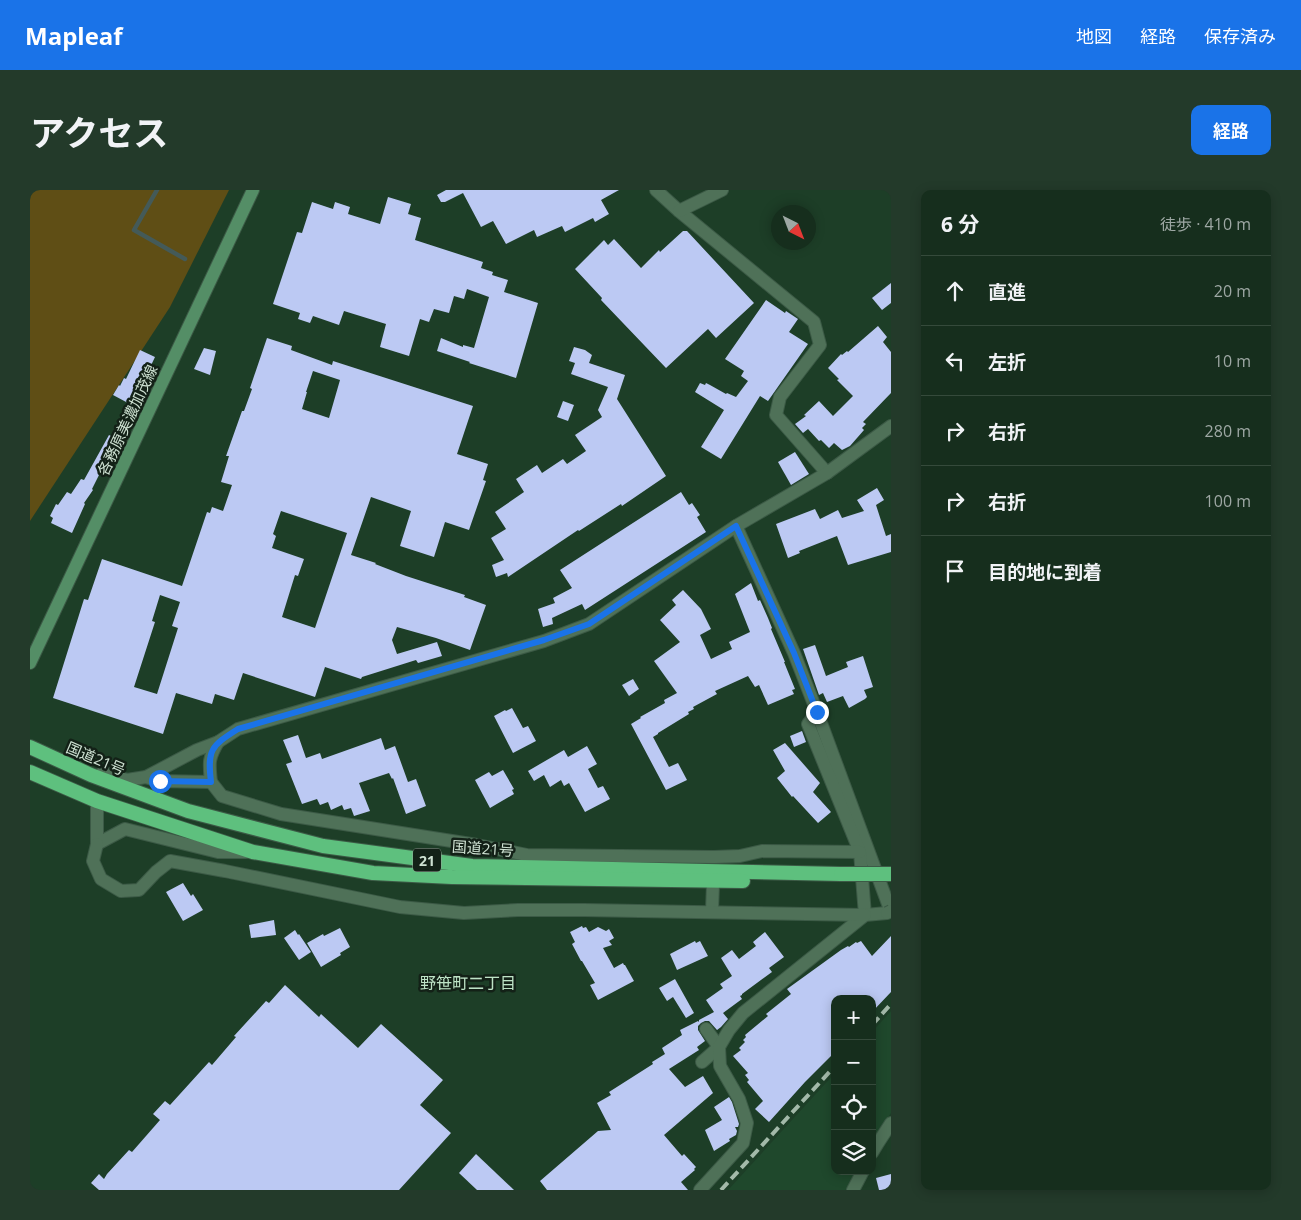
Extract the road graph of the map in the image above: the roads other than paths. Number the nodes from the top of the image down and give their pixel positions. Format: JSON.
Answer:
{"nodes":[{"id":1,"x":253,"y":190,"type":"edge"},
{"id":2,"x":656,"y":190,"type":"edge"},
{"id":3,"x":722,"y":190,"type":"edge"},
{"id":4,"x":679,"y":211,"type":"junction"},
{"id":5,"x":891,"y":426,"type":"edge"},
{"id":6,"x":827,"y":473,"type":"junction"},
{"id":7,"x":736,"y":526,"type":"junction"},
{"id":8,"x":30,"y":663,"type":"edge"},
{"id":9,"x":817,"y":712,"type":"junction"},
{"id":10,"x":218,"y":742,"type":"junction"},
{"id":11,"x":30,"y":748,"type":"edge"},
{"id":12,"x":30,"y":772,"type":"edge"},
{"id":13,"x":91,"y":775,"type":"junction"},
{"id":14,"x":146,"y":777,"type":"junction"},
{"id":15,"x":211,"y":782,"type":"junction"},
{"id":16,"x":97,"y":801,"type":"junction"},
{"id":17,"x":97,"y":844,"type":"junction"},
{"id":18,"x":253,"y":852,"type":"junction"},
{"id":19,"x":860,"y":852,"type":"junction"},
{"id":20,"x":891,"y":874,"type":"edge"},
{"id":21,"x":841,"y":878,"type":"junction"},
{"id":22,"x":891,"y":883,"type":"edge"},
{"id":23,"x":713,"y":884,"type":"dead end"},
{"id":24,"x":712,"y":911,"type":"junction"},
{"id":25,"x":890,"y":912,"type":"edge"},
{"id":26,"x":865,"y":915,"type":"junction"},
{"id":27,"x":706,"y":1029,"type":"dead end"},
{"id":28,"x":719,"y":1047,"type":"junction"},
{"id":29,"x":702,"y":1062,"type":"dead end"},
{"id":30,"x":891,"y":1123,"type":"edge"},
{"id":31,"x":876,"y":1147,"type":"edge"},
{"id":32,"x":860,"y":1175,"type":"edge"},
{"id":33,"x":700,"y":1190,"type":"edge"},
{"id":34,"x":853,"y":1190,"type":"edge"}],
"edges":[{"from":1,"to":8,"type":"main road","name":"各務原美濃加茂線"},
{"from":2,"to":4,"type":"street"},
{"from":3,"to":4,"type":"street"},
{"from":4,"to":6,"type":"street"},
{"from":5,"to":6,"type":"street"},
{"from":6,"to":7,"type":"street"},
{"from":7,"to":9,"type":"street"},
{"from":7,"to":10,"type":"street"},
{"from":9,"to":19,"type":"street"},
{"from":9,"to":25,"type":"street"},
{"from":10,"to":14,"type":"street"},
{"from":10,"to":15,"type":"street"},
{"from":11,"to":13,"type":"highway","name":"国道21号","number":"21"},
{"from":12,"to":16,"type":"highway","name":"国道21号","number":"21"},
{"from":13,"to":14,"type":"street"},
{"from":13,"to":21,"type":"highway","name":"国道21号","number":"21"},
{"from":14,"to":15,"type":"street"},
{"from":15,"to":19,"type":"street"},
{"from":16,"to":17,"type":"street"},
{"from":16,"to":18,"type":"highway","name":"国道21号","number":"21"},
{"from":17,"to":18,"type":"street"},
{"from":17,"to":24,"type":"street"},
{"from":18,"to":21,"type":"highway","name":"国道21号","number":"21"},
{"from":19,"to":26,"type":"street"},
{"from":20,"to":21,"type":"highway","name":"国道21号","number":"21","bridge":true},
{"from":21,"to":22,"type":"highway","name":"国道21号","number":"21"},
{"from":23,"to":24,"type":"street"},
{"from":24,"to":26,"type":"street"},
{"from":25,"to":26,"type":"street"},
{"from":26,"to":28,"type":"street"},
{"from":27,"to":28,"type":"street"},
{"from":28,"to":29,"type":"street"},
{"from":28,"to":33,"type":"street"},
{"from":30,"to":31,"type":"street"},
{"from":32,"to":34,"type":"street"}]}
